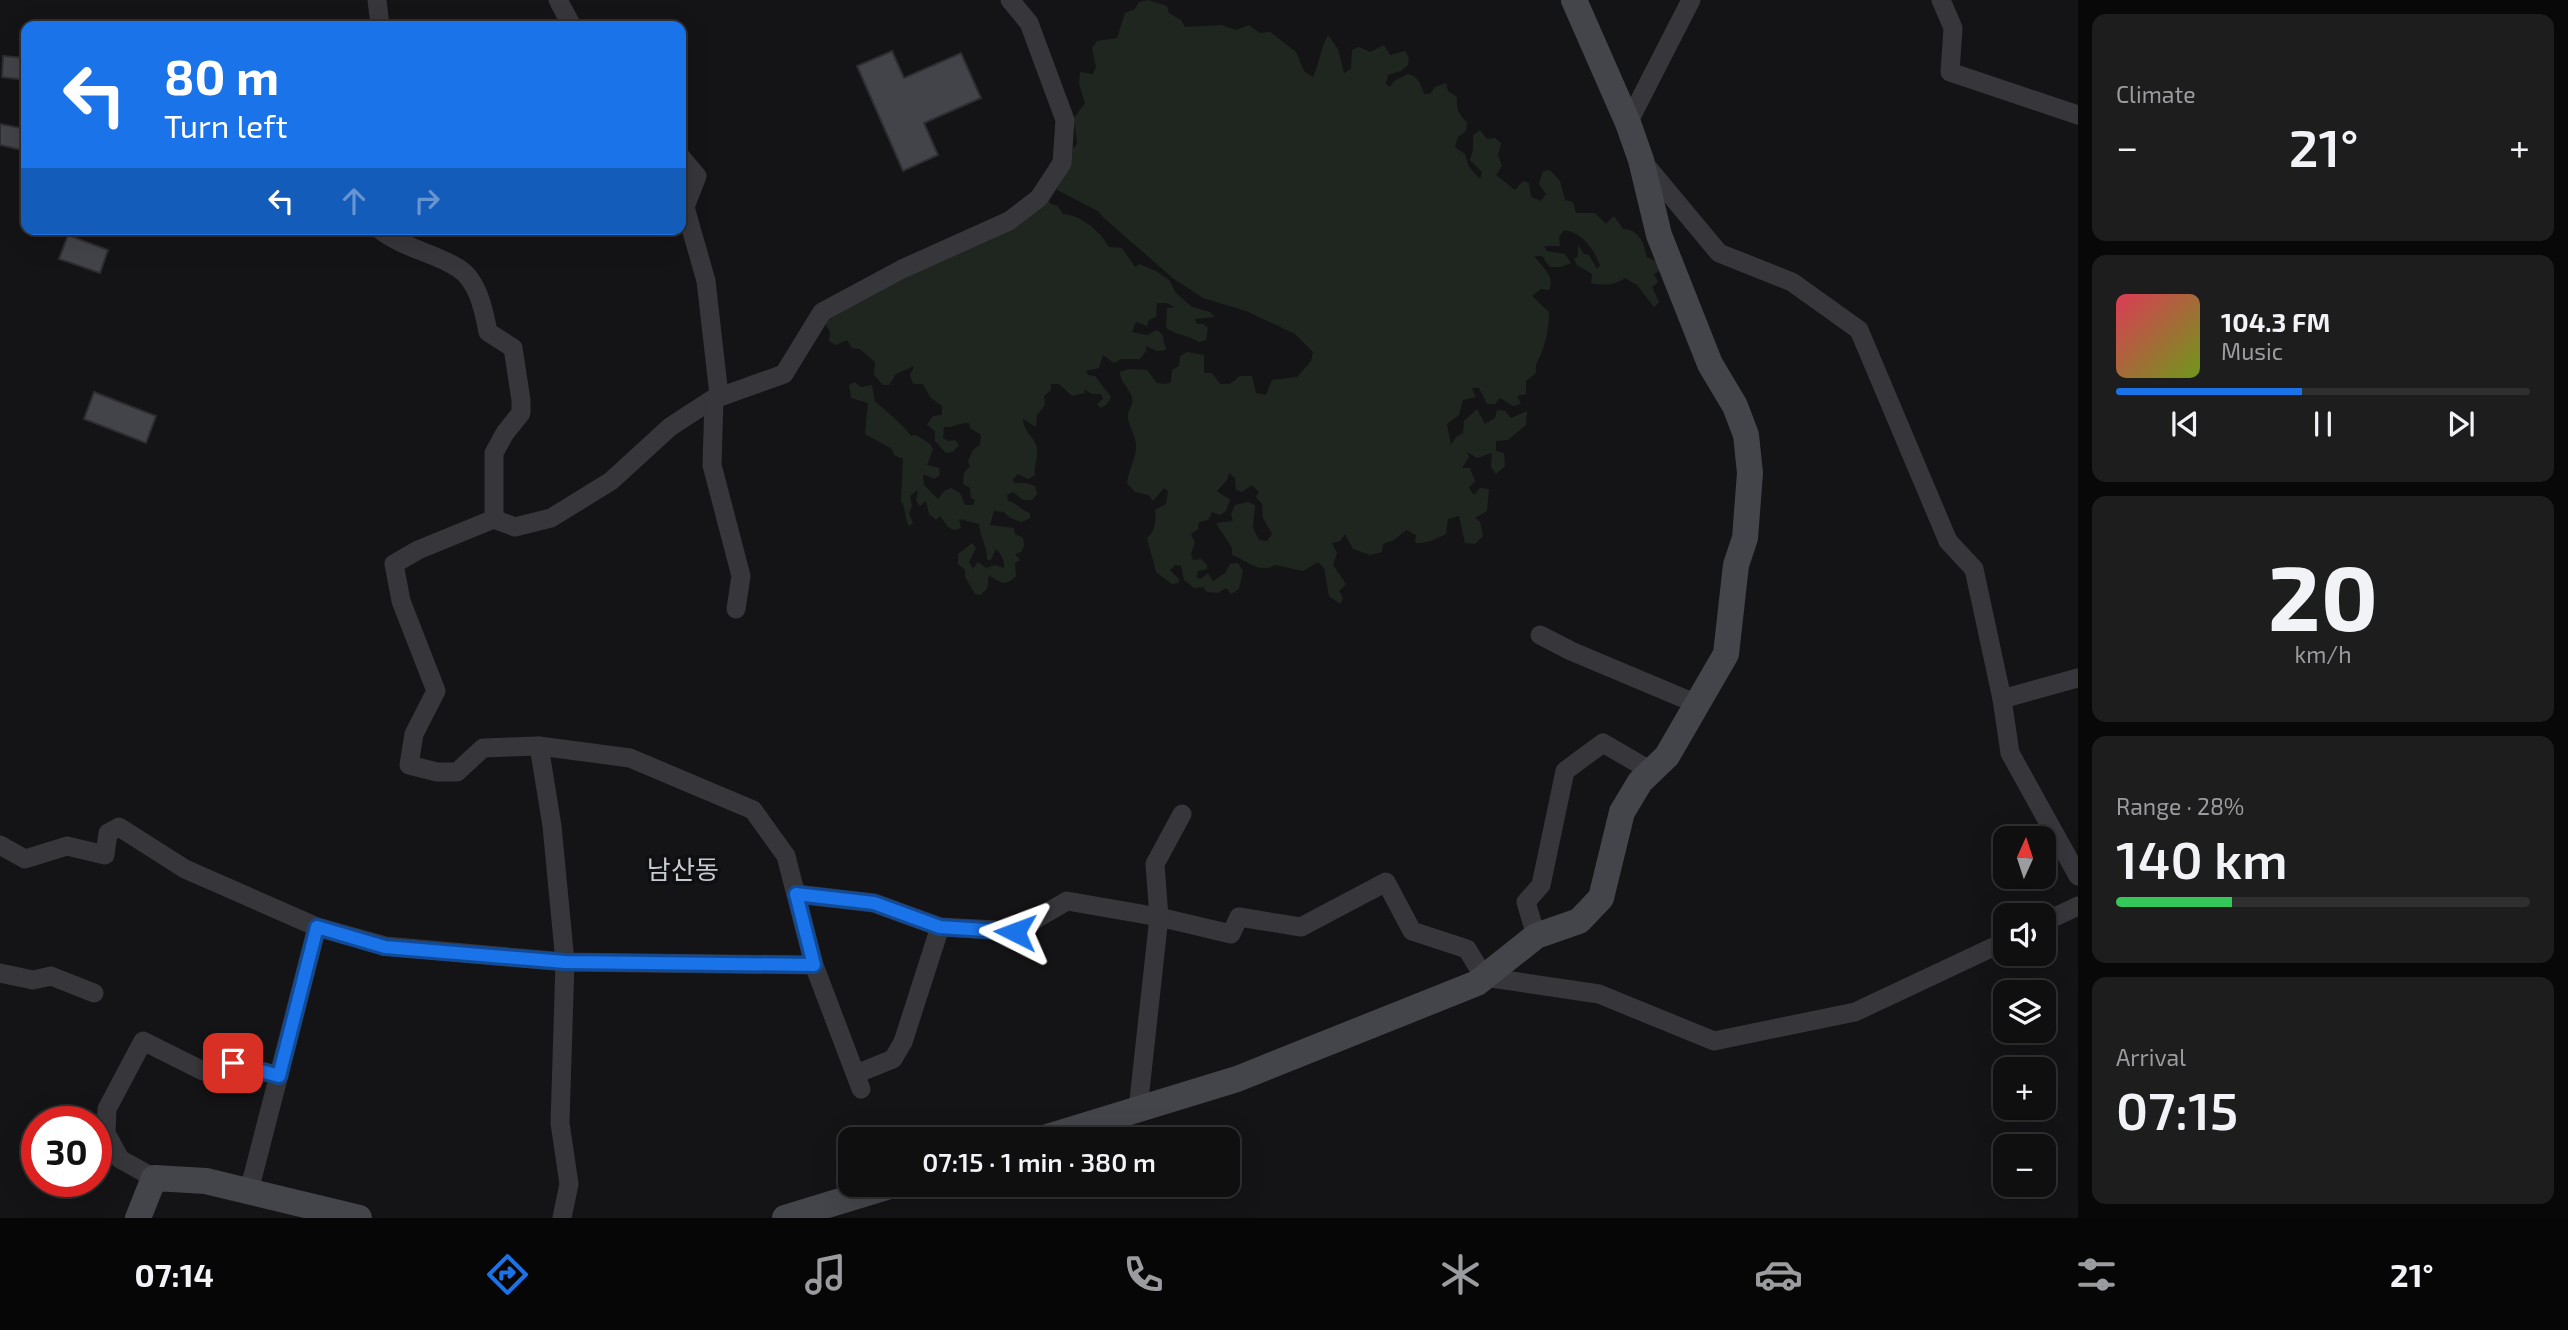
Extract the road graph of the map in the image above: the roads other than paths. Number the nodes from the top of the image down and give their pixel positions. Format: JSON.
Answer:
{"nodes":[{"id":1,"x":377,"y":0,"type":"edge"},
{"id":2,"x":558,"y":0,"type":"edge"},
{"id":3,"x":1010,"y":0,"type":"edge"},
{"id":4,"x":1574,"y":0,"type":"edge"},
{"id":5,"x":1691,"y":0,"type":"edge"},
{"id":6,"x":1941,"y":0,"type":"edge"},
{"id":7,"x":379,"y":21,"type":"edge"},
{"id":8,"x":569,"y":21,"type":"edge"},
{"id":9,"x":2078,"y":115,"type":"edge"},
{"id":10,"x":1628,"y":123,"type":"junction"},
{"id":11,"x":1641,"y":160,"type":"junction"},
{"id":12,"x":686,"y":163,"type":"edge"},
{"id":13,"x":686,"y":204,"type":"edge"},
{"id":14,"x":686,"y":211,"type":"edge"},
{"id":15,"x":386,"y":235,"type":"edge"},
{"id":16,"x":714,"y":399,"type":"junction"},
{"id":17,"x":494,"y":519,"type":"junction"},
{"id":18,"x":736,"y":609,"type":"dead end"},
{"id":19,"x":1540,"y":635,"type":"dead end"},
{"id":20,"x":2078,"y":678,"type":"edge"},
{"id":21,"x":2002,"y":699,"type":"junction"},
{"id":22,"x":1697,"y":704,"type":"junction"},
{"id":23,"x":539,"y":746,"type":"junction"},
{"id":24,"x":1651,"y":771,"type":"junction"},
{"id":25,"x":1182,"y":814,"type":"dead end"},
{"id":26,"x":0,"y":845,"type":"edge"},
{"id":27,"x":2078,"y":876,"type":"edge"},
{"id":28,"x":796,"y":894,"type":"junction"},
{"id":29,"x":2078,"y":906,"type":"edge"},
{"id":30,"x":1159,"y":916,"type":"junction"},
{"id":31,"x":2056,"y":916,"type":"edge"},
{"id":32,"x":317,"y":927,"type":"junction"},
{"id":33,"x":940,"y":927,"type":"junction"},
{"id":34,"x":1535,"y":936,"type":"junction"},
{"id":35,"x":1993,"y":947,"type":"edge"},
{"id":36,"x":565,"y":962,"type":"junction"},
{"id":37,"x":814,"y":965,"type":"junction"},
{"id":38,"x":0,"y":973,"type":"edge"},
{"id":39,"x":1485,"y":977,"type":"junction"},
{"id":40,"x":94,"y":993,"type":"dead end"},
{"id":41,"x":279,"y":1076,"type":"junction"},
{"id":42,"x":1138,"y":1110,"type":"junction"},
{"id":43,"x":1081,"y":1127,"type":"edge"},
{"id":44,"x":154,"y":1178,"type":"junction"},
{"id":45,"x":249,"y":1191,"type":"junction"},
{"id":46,"x":854,"y":1197,"type":"edge"},
{"id":47,"x":138,"y":1218,"type":"edge"},
{"id":48,"x":359,"y":1218,"type":"edge"},
{"id":49,"x":562,"y":1218,"type":"edge"},
{"id":50,"x":785,"y":1218,"type":"edge"}],
"edges":[{"from":1,"to":7,"type":"street"},
{"from":2,"to":8,"type":"street"},
{"from":3,"to":16,"type":"street"},
{"from":4,"to":10,"type":"street"},
{"from":5,"to":10,"type":"street"},
{"from":6,"to":9,"type":"street"},
{"from":10,"to":11,"type":"street"},
{"from":11,"to":21,"type":"street"},
{"from":11,"to":22,"type":"street"},
{"from":12,"to":13,"type":"street"},
{"from":14,"to":16,"type":"street"},
{"from":15,"to":17,"type":"street"},
{"from":16,"to":17,"type":"street"},
{"from":16,"to":18,"type":"street"},
{"from":17,"to":23,"type":"street"},
{"from":19,"to":22,"type":"street"},
{"from":20,"to":21,"type":"street"},
{"from":21,"to":27,"type":"street"},
{"from":22,"to":24,"type":"street"},
{"from":23,"to":28,"type":"street"},
{"from":23,"to":36,"type":"street"},
{"from":24,"to":34,"type":"street"},
{"from":24,"to":34,"type":"street"},
{"from":25,"to":30,"type":"street"},
{"from":26,"to":32,"type":"street"},
{"from":28,"to":33,"type":"street"},
{"from":28,"to":37,"type":"street"},
{"from":29,"to":31,"type":"street"},
{"from":30,"to":33,"type":"street"},
{"from":30,"to":39,"type":"street"},
{"from":30,"to":42,"type":"street"},
{"from":32,"to":36,"type":"street"},
{"from":32,"to":41,"type":"street"},
{"from":33,"to":37,"type":"street"},
{"from":34,"to":39,"type":"street"},
{"from":35,"to":39,"type":"street"},
{"from":36,"to":37,"type":"street"},
{"from":36,"to":49,"type":"street"},
{"from":38,"to":40,"type":"street"},
{"from":39,"to":42,"type":"street"},
{"from":41,"to":44,"type":"street"},
{"from":41,"to":45,"type":"street"},
{"from":42,"to":43,"type":"street"},
{"from":44,"to":45,"type":"street"},
{"from":44,"to":47,"type":"street"},
{"from":45,"to":48,"type":"street"},
{"from":46,"to":50,"type":"street"}]}
